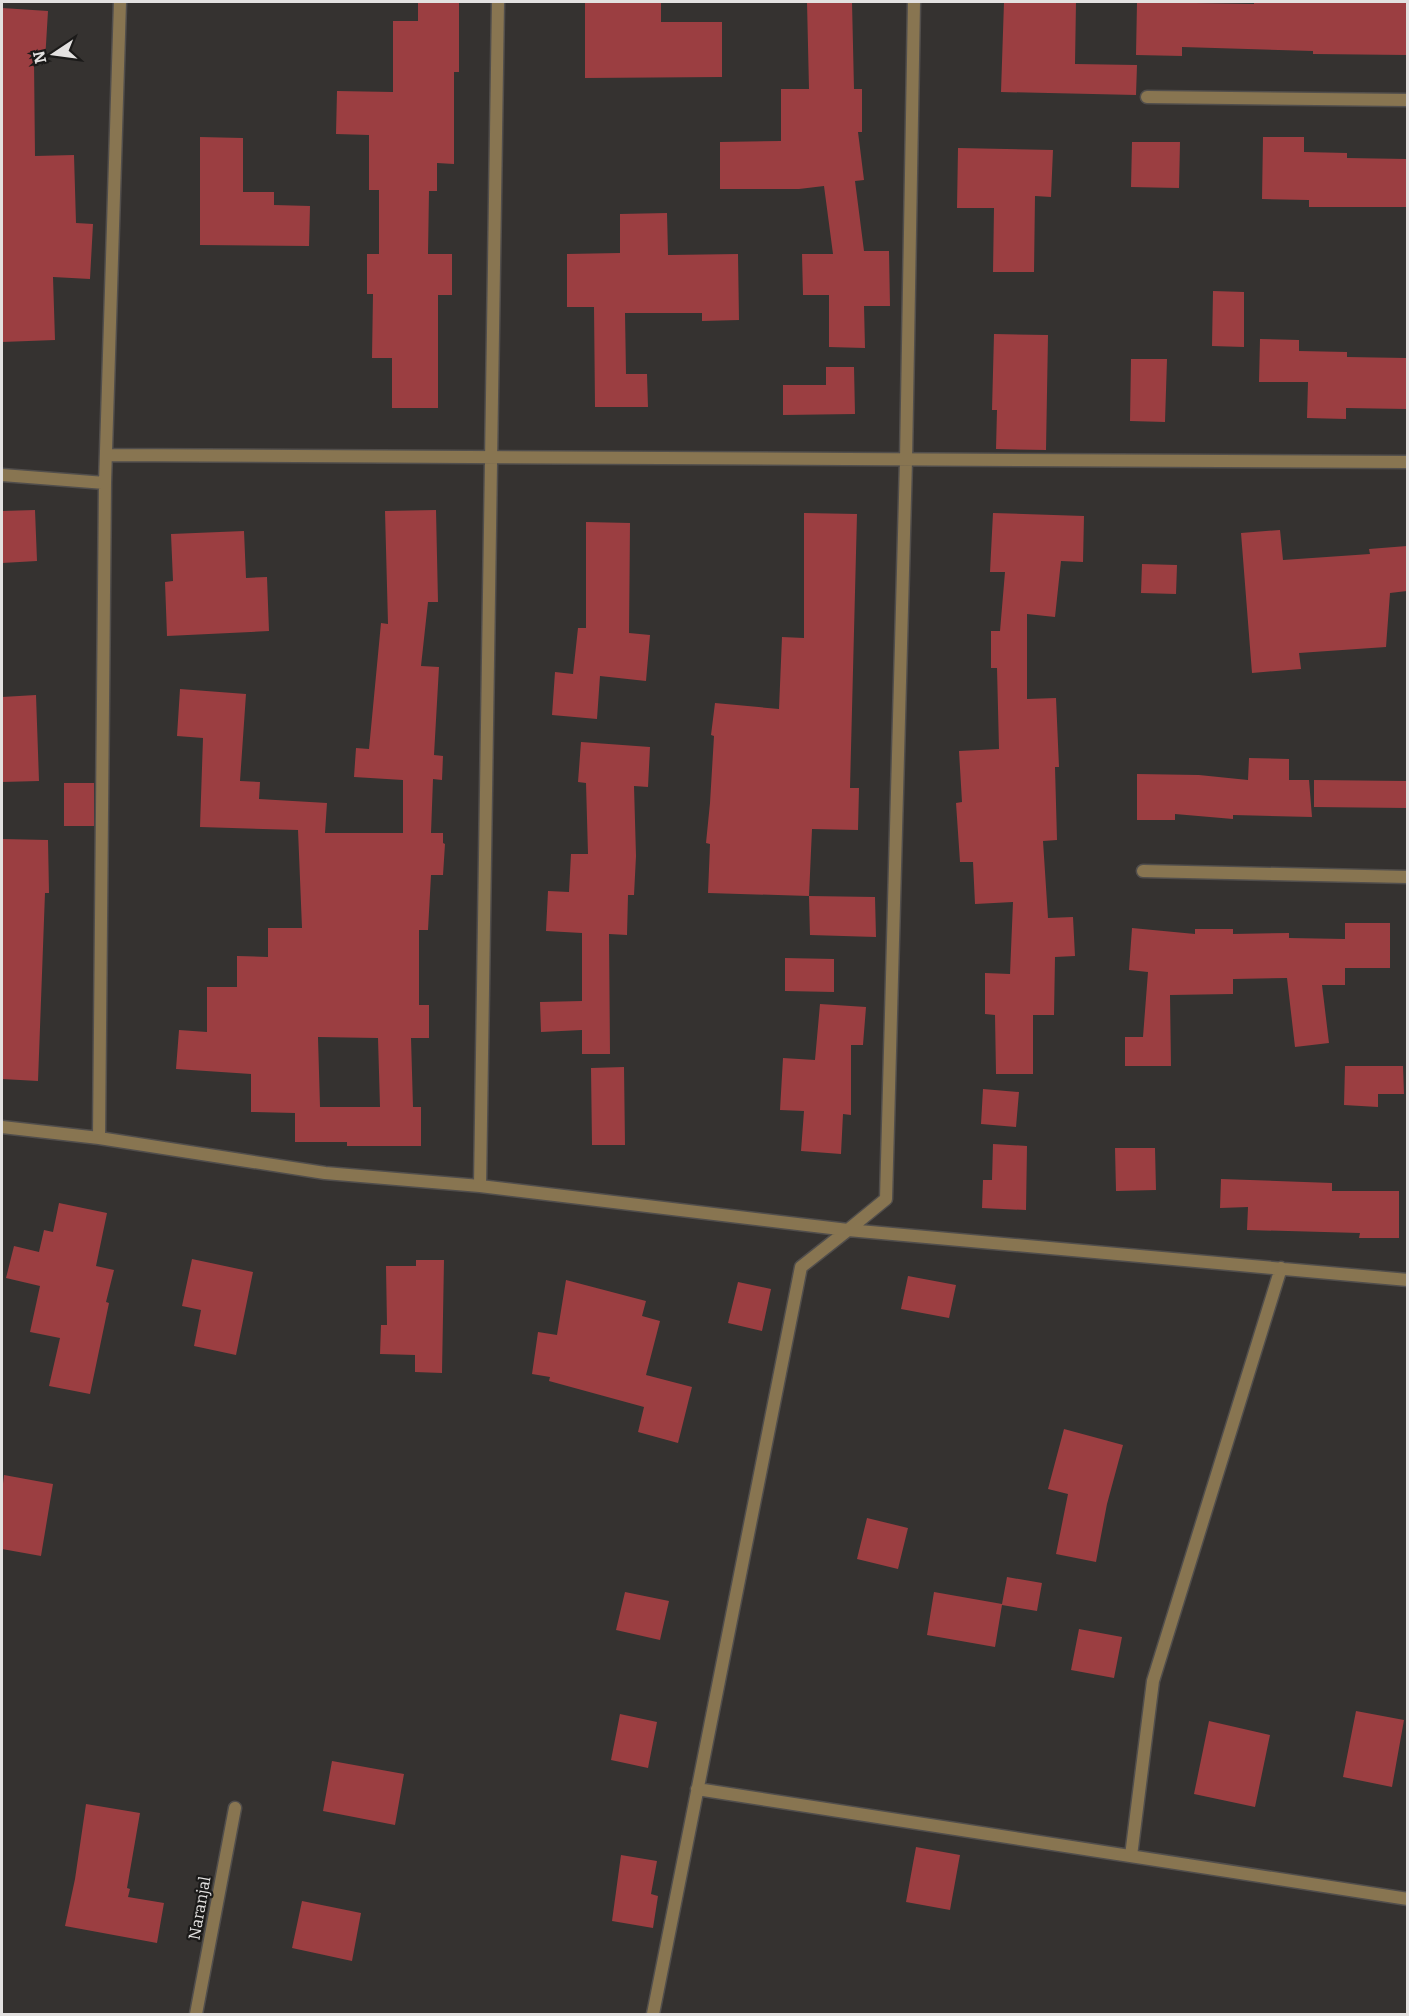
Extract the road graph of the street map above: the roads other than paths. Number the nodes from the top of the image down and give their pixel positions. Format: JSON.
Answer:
{"nodes":[{"id":1,"x":120,"y":2,"type":"edge"},
{"id":2,"x":498,"y":2,"type":"edge"},
{"id":3,"x":914,"y":2,"type":"edge"},
{"id":4,"x":1147,"y":97,"type":"dead end"},
{"id":5,"x":1407,"y":100,"type":"edge"},
{"id":6,"x":106,"y":455,"type":"junction"},
{"id":7,"x":490,"y":458,"type":"junction"},
{"id":8,"x":906,"y":460,"type":"junction"},
{"id":9,"x":1407,"y":462,"type":"edge"},
{"id":10,"x":2,"y":475,"type":"edge"},
{"id":11,"x":105,"y":483,"type":"junction"},
{"id":12,"x":1143,"y":871,"type":"dead end"},
{"id":13,"x":1407,"y":878,"type":"edge"},
{"id":14,"x":2,"y":1127,"type":"edge"},
{"id":15,"x":99,"y":1138,"type":"junction"},
{"id":16,"x":480,"y":1186,"type":"junction"},
{"id":17,"x":848,"y":1230,"type":"junction"},
{"id":18,"x":1281,"y":1268,"type":"junction"},
{"id":19,"x":1407,"y":1280,"type":"edge"},
{"id":20,"x":698,"y":1789,"type":"junction"},
{"id":21,"x":234,"y":1808,"type":"dead end"},
{"id":22,"x":1131,"y":1856,"type":"junction"},
{"id":23,"x":1407,"y":1899,"type":"edge"},
{"id":24,"x":196,"y":2014,"type":"edge"},
{"id":25,"x":653,"y":2014,"type":"edge"}],
"edges":[{"from":1,"to":6,"type":"street"},
{"from":2,"to":7,"type":"street"},
{"from":3,"to":8,"type":"street"},
{"from":4,"to":5,"type":"street"},
{"from":6,"to":7,"type":"street"},
{"from":6,"to":11,"type":"street"},
{"from":7,"to":8,"type":"street"},
{"from":7,"to":16,"type":"street"},
{"from":8,"to":9,"type":"street"},
{"from":8,"to":17,"type":"street"},
{"from":10,"to":11,"type":"street"},
{"from":11,"to":15,"type":"street"},
{"from":12,"to":13,"type":"street"},
{"from":14,"to":15,"type":"street"},
{"from":15,"to":16,"type":"street"},
{"from":16,"to":17,"type":"street"},
{"from":17,"to":18,"type":"street"},
{"from":17,"to":20,"type":"street"},
{"from":18,"to":19,"type":"street"},
{"from":18,"to":22,"type":"street"},
{"from":20,"to":22,"type":"street"},
{"from":20,"to":25,"type":"street"},
{"from":21,"to":24,"type":"street","name":"Naranjal"},
{"from":22,"to":23,"type":"street"}]}
